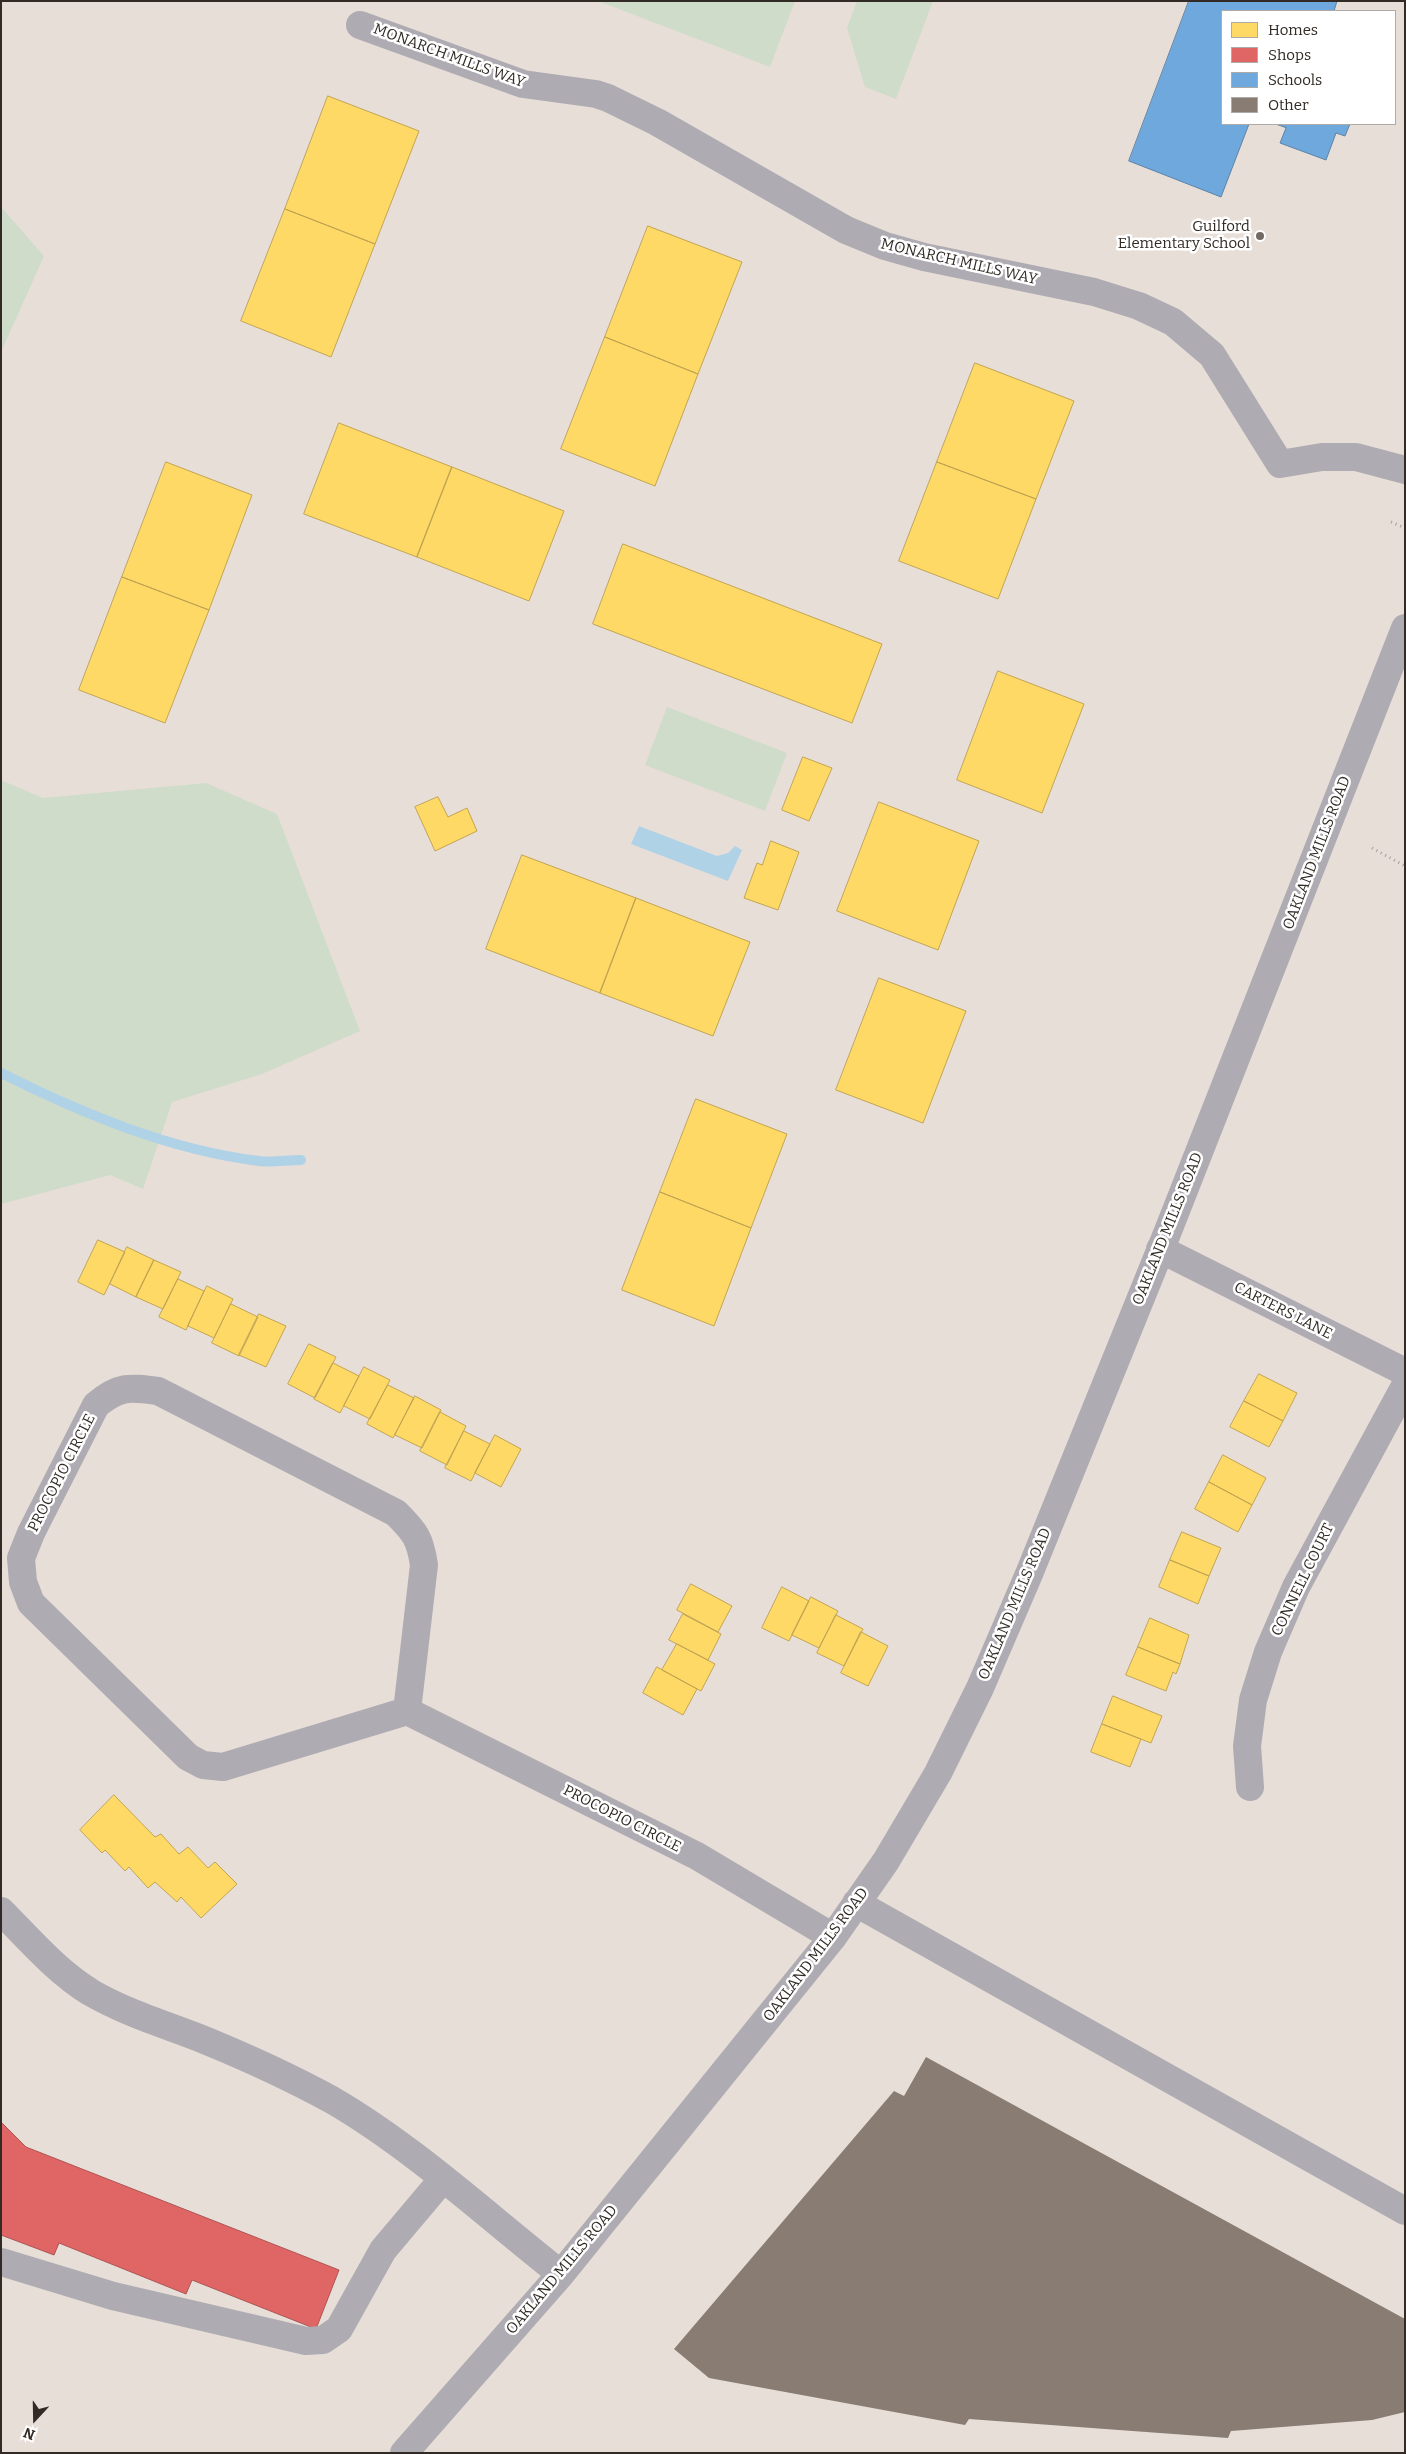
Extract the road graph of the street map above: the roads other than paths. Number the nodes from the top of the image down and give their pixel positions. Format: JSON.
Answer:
{"nodes":[{"id":1,"x":360,"y":25,"type":"dead end"},
{"id":2,"x":1405,"y":470,"type":"edge"},
{"id":3,"x":1405,"y":628,"type":"edge"},
{"id":4,"x":1160,"y":1249,"type":"junction"},
{"id":5,"x":1405,"y":1372,"type":"edge"},
{"id":6,"x":1405,"y":1386,"type":"edge"},
{"id":7,"x":406,"y":1711,"type":"junction"},
{"id":8,"x":1250,"y":1787,"type":"dead end"},
{"id":9,"x":856,"y":1903,"type":"junction"},
{"id":10,"x":1,"y":1911,"type":"edge"},
{"id":11,"x":832,"y":1937,"type":"junction"},
{"id":12,"x":442,"y":2180,"type":"junction"},
{"id":13,"x":1405,"y":2211,"type":"edge"},
{"id":14,"x":1,"y":2262,"type":"edge"},
{"id":15,"x":561,"y":2274,"type":"junction"},
{"id":16,"x":404,"y":2453,"type":"edge"}],
"edges":[{"from":1,"to":2,"type":"street","name":"MONARCH MILLS WAY"},
{"from":3,"to":4,"type":"street","name":"OAKLAND MILLS ROAD"},
{"from":4,"to":5,"type":"street","name":"CARTERS LANE"},
{"from":4,"to":9,"type":"street","name":"OAKLAND MILLS ROAD"},
{"from":6,"to":8,"type":"street","name":"CONNELL COURT"},
{"from":7,"to":7,"type":"street","name":"PROCOPIO CIRCLE"},
{"from":7,"to":11,"type":"street","name":"PROCOPIO CIRCLE"},
{"from":9,"to":11,"type":"street","name":"OAKLAND MILLS ROAD"},
{"from":9,"to":13,"type":"street"},
{"from":10,"to":12,"type":"street"},
{"from":11,"to":15,"type":"street","name":"OAKLAND MILLS ROAD"},
{"from":12,"to":14,"type":"street"},
{"from":12,"to":15,"type":"street"},
{"from":15,"to":16,"type":"street","name":"OAKLAND MILLS ROAD"}]}
